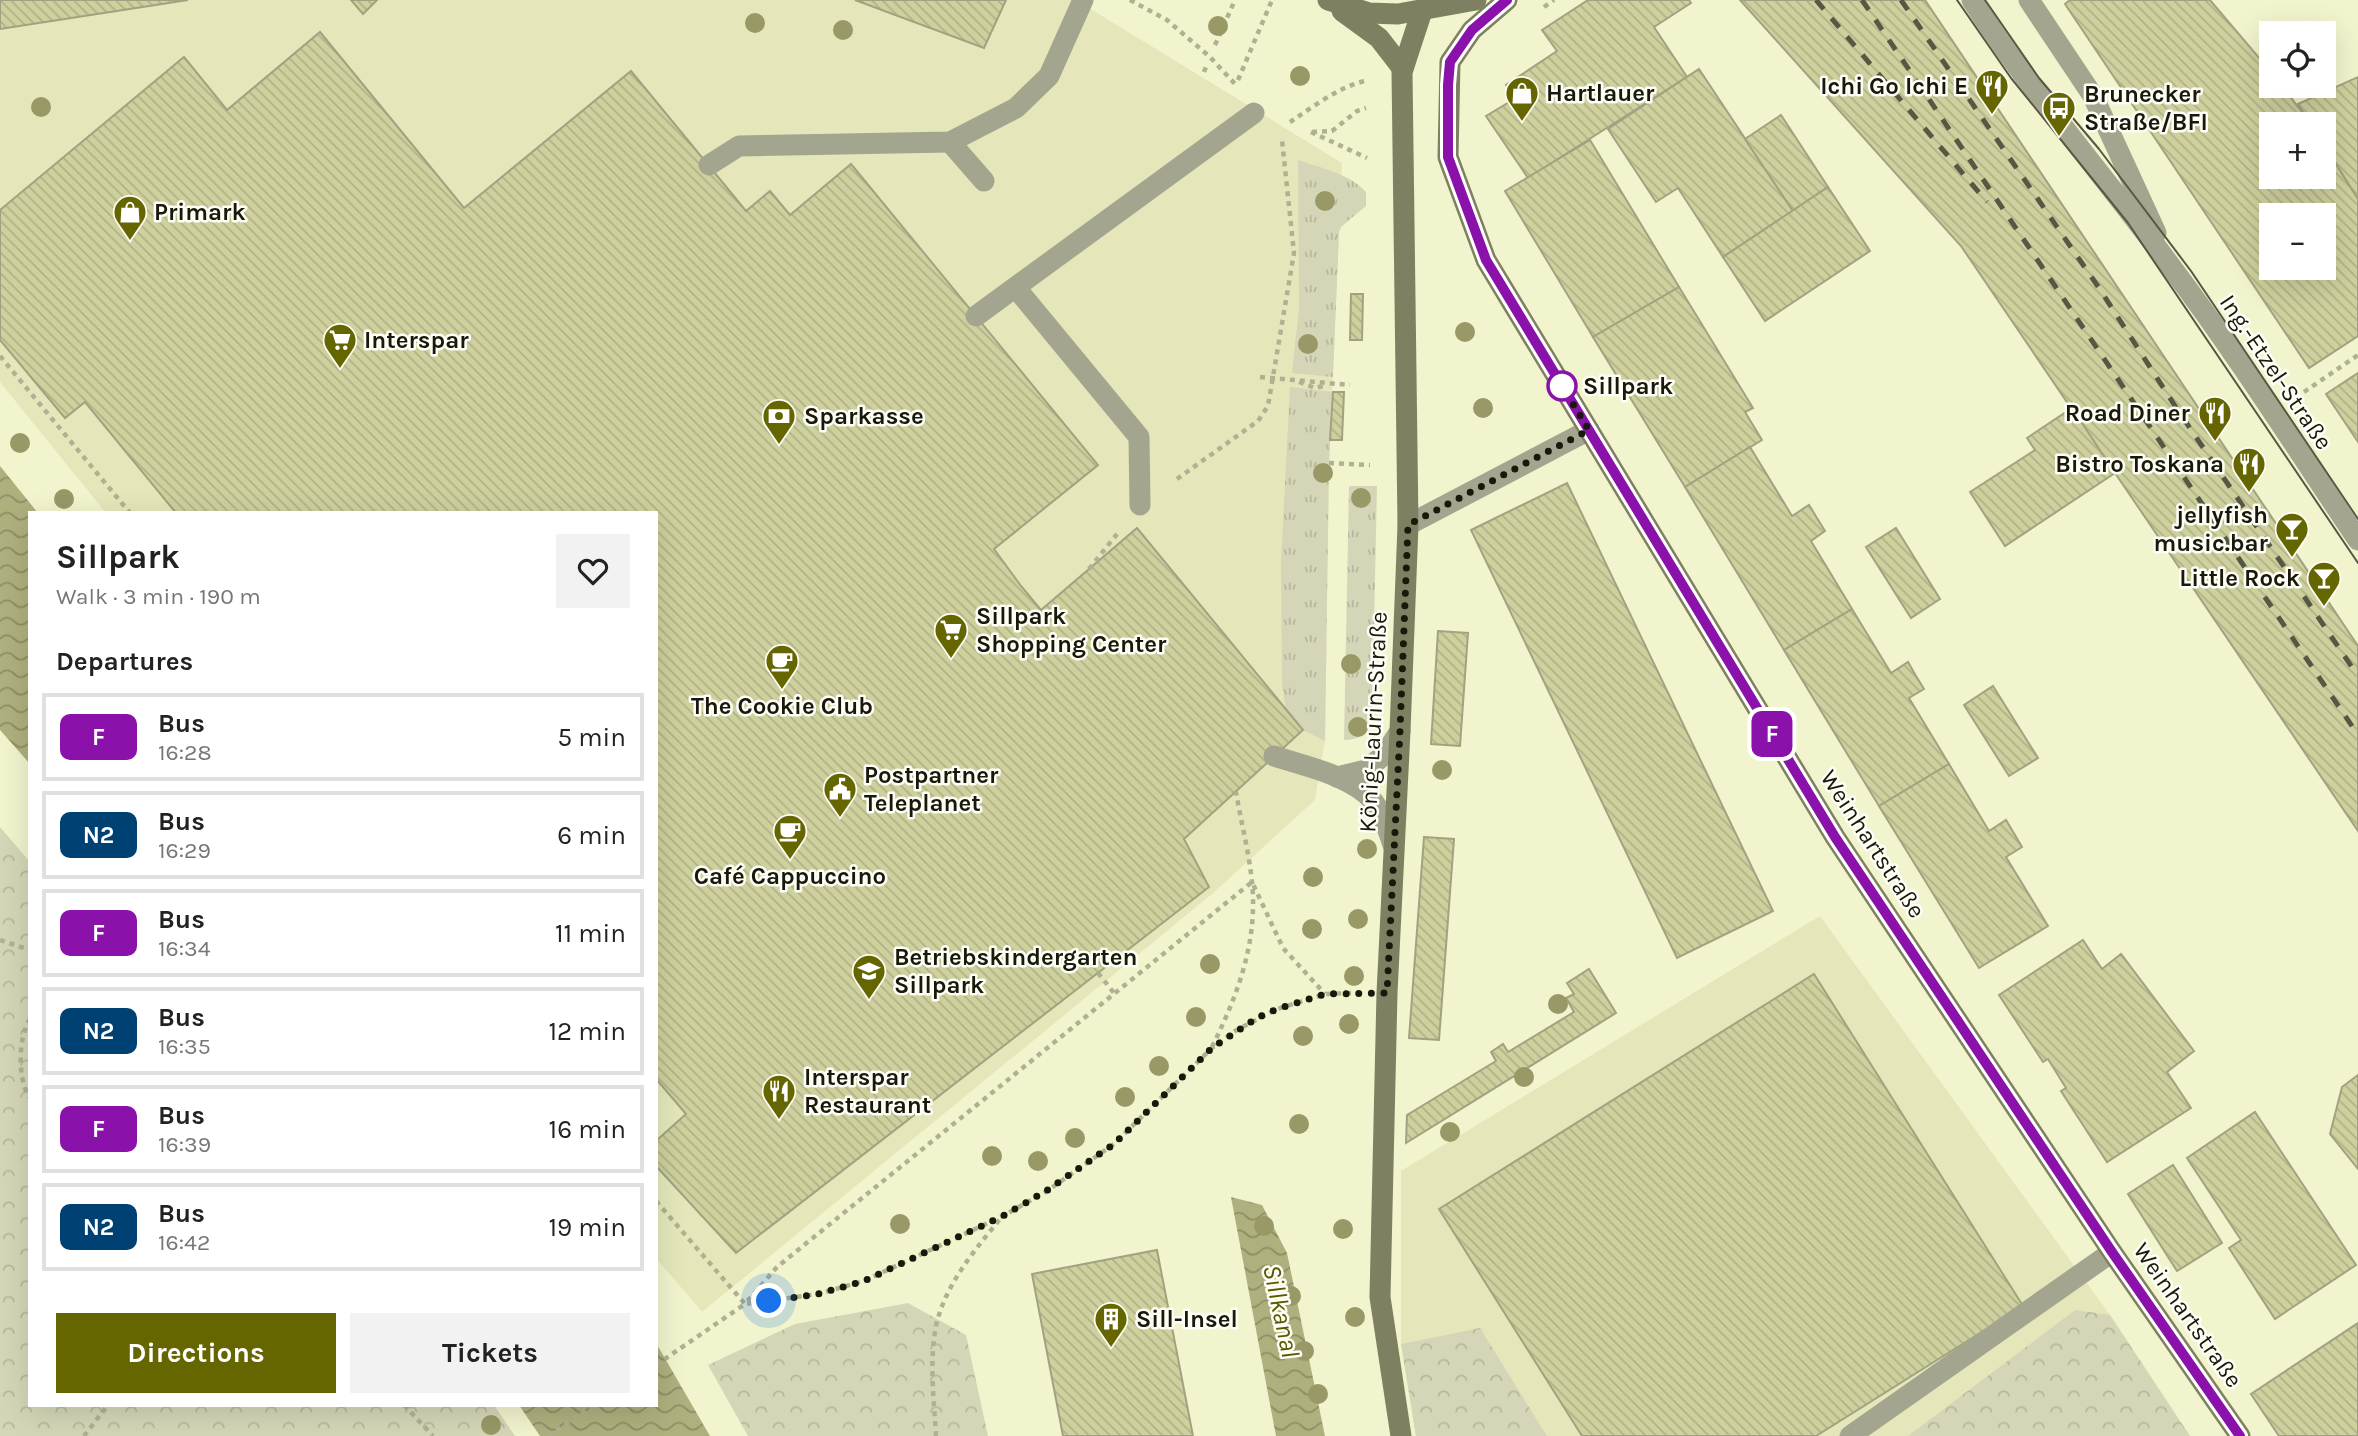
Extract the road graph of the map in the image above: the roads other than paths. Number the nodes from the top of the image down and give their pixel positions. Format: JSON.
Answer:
{"nodes":[{"id":1,"x":1083,"y":0,"type":"edge"},
{"id":2,"x":1328,"y":0,"type":"edge"},
{"id":3,"x":1476,"y":0,"type":"edge"},
{"id":4,"x":1507,"y":0,"type":"edge"},
{"id":5,"x":1972,"y":0,"type":"edge"},
{"id":6,"x":2029,"y":0,"type":"edge"},
{"id":7,"x":1426,"y":6,"type":"edge"},
{"id":8,"x":1403,"y":69,"type":"junction"},
{"id":9,"x":1254,"y":113,"type":"dead end"},
{"id":10,"x":950,"y":142,"type":"junction"},
{"id":11,"x":709,"y":165,"type":"dead end"},
{"id":12,"x":984,"y":181,"type":"dead end"},
{"id":13,"x":2174,"y":269,"type":"junction"},
{"id":14,"x":1016,"y":288,"type":"junction"},
{"id":15,"x":976,"y":316,"type":"dead end"},
{"id":16,"x":1589,"y":430,"type":"junction"},
{"id":17,"x":1140,"y":505,"type":"road end"},
{"id":18,"x":1408,"y":525,"type":"junction"},
{"id":19,"x":2358,"y":540,"type":"edge"},
{"id":20,"x":1400,"y":731,"type":"junction"},
{"id":21,"x":1274,"y":756,"type":"dead end"},
{"id":22,"x":1337,"y":777,"type":"junction"},
{"id":23,"x":1393,"y":845,"type":"junction"},
{"id":24,"x":2112,"y":1252,"type":"junction"},
{"id":25,"x":1401,"y":1436,"type":"edge"},
{"id":26,"x":1850,"y":1436,"type":"edge"},
{"id":27,"x":2240,"y":1436,"type":"edge"}],
"edges":[{"from":1,"to":10,"type":"street"},
{"from":2,"to":7,"type":"street"},
{"from":2,"to":8,"type":"street"},
{"from":3,"to":7,"type":"street"},
{"from":4,"to":16,"type":"street","name":"Weinhartstraße"},
{"from":5,"to":13,"type":"street","name":"Ing.-Etzel-Straße"},
{"from":6,"to":13,"type":"street","name":"Ing.-Etzel-Straße"},
{"from":7,"to":8,"type":"street","name":"König-Laurin-Straße"},
{"from":8,"to":18,"type":"street","name":"König-Laurin-Straße"},
{"from":9,"to":14,"type":"street"},
{"from":10,"to":11,"type":"street"},
{"from":10,"to":12,"type":"street"},
{"from":13,"to":19,"type":"street","name":"Ing.-Etzel-Straße"},
{"from":14,"to":15,"type":"street"},
{"from":14,"to":17,"type":"street"},
{"from":16,"to":18,"type":"street"},
{"from":16,"to":24,"type":"street","name":"Weinhartstraße"},
{"from":18,"to":20,"type":"street","name":"König-Laurin-Straße"},
{"from":20,"to":22,"type":"street"},
{"from":20,"to":23,"type":"street","name":"König-Laurin-Straße"},
{"from":21,"to":22,"type":"street"},
{"from":22,"to":23,"type":"street"},
{"from":23,"to":25,"type":"street","name":"König-Laurin-Straße"},
{"from":24,"to":26,"type":"street"},
{"from":24,"to":27,"type":"street","name":"Weinhartstraße"}]}
